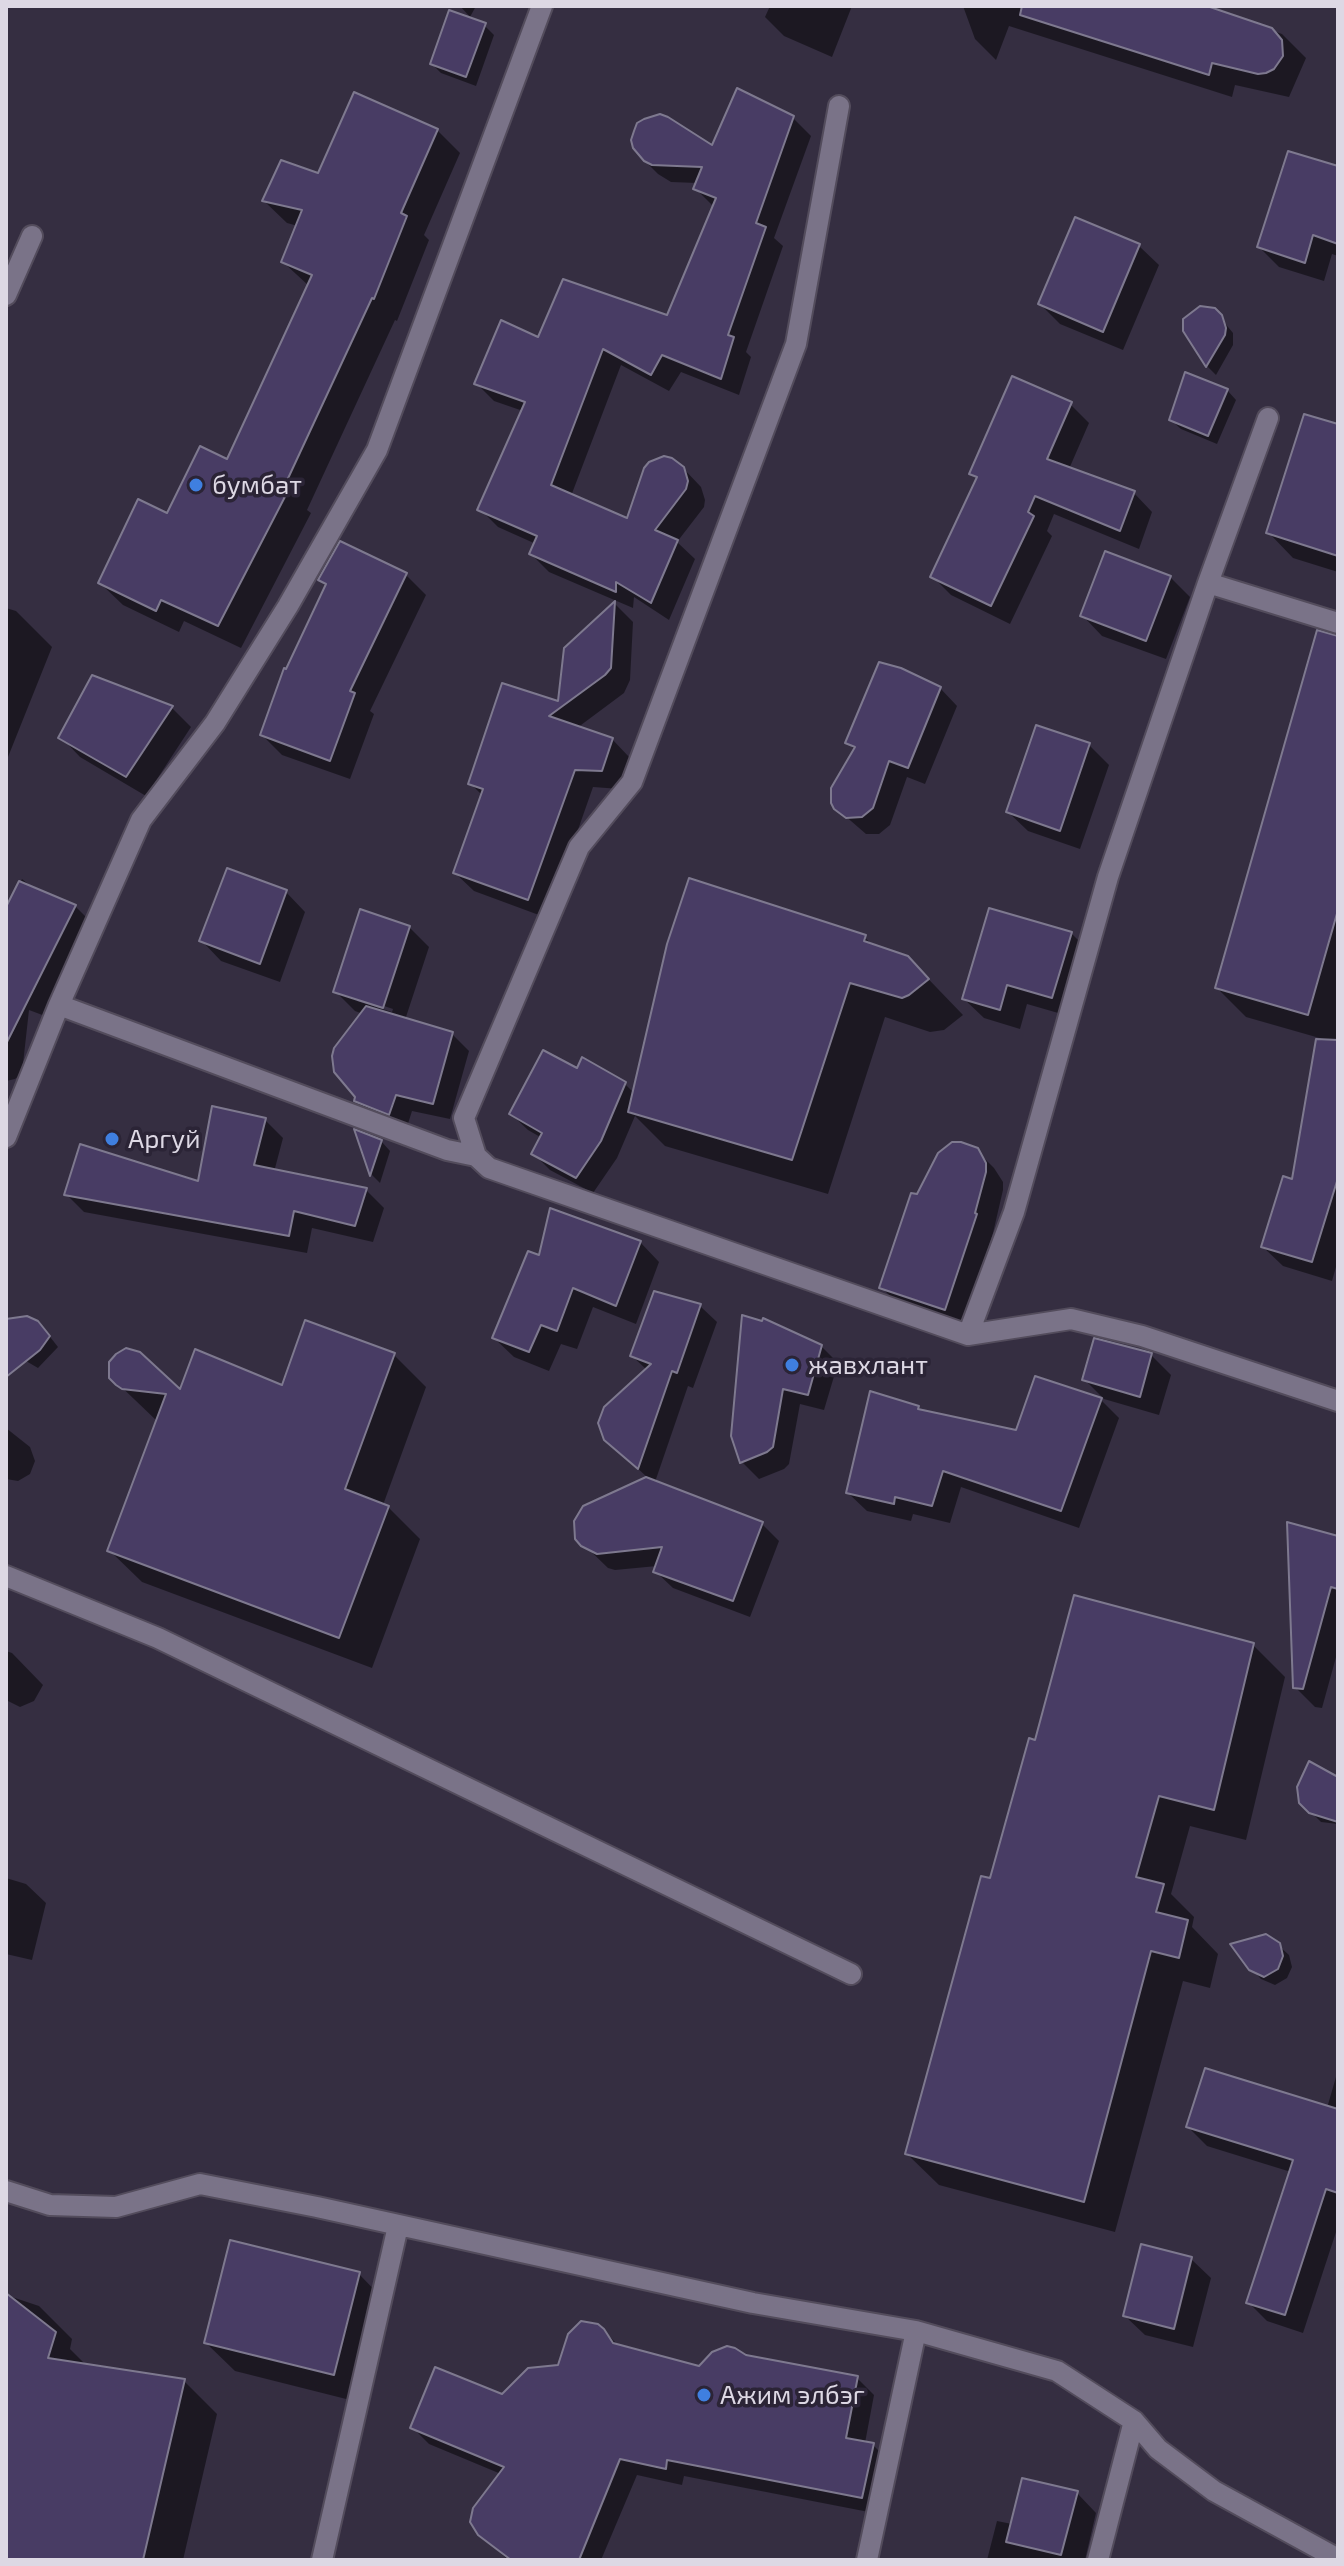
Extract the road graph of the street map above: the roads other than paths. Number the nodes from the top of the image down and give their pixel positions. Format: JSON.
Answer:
{"nodes":[{"id":1,"x":542,"y":6,"type":"edge"},
{"id":2,"x":839,"y":106,"type":"dead end"},
{"id":3,"x":32,"y":236,"type":"dead end"},
{"id":4,"x":6,"y":295,"type":"edge"},
{"id":5,"x":1268,"y":418,"type":"dead end"},
{"id":6,"x":1208,"y":583,"type":"junction"},
{"id":7,"x":1338,"y":623,"type":"edge"},
{"id":8,"x":59,"y":1005,"type":"junction"},
{"id":9,"x":6,"y":1137,"type":"edge"},
{"id":10,"x":476,"y":1156,"type":"junction"},
{"id":11,"x":968,"y":1335,"type":"junction"},
{"id":12,"x":1338,"y":1401,"type":"edge"},
{"id":13,"x":6,"y":1576,"type":"edge"},
{"id":14,"x":851,"y":1974,"type":"dead end"},
{"id":15,"x":6,"y":2191,"type":"edge"},
{"id":16,"x":398,"y":2226,"type":"junction"},
{"id":17,"x":916,"y":2331,"type":"junction"},
{"id":18,"x":1134,"y":2421,"type":"junction"},
{"id":19,"x":1338,"y":2559,"type":"edge"},
{"id":20,"x":322,"y":2560,"type":"edge"},
{"id":21,"x":867,"y":2560,"type":"edge"},
{"id":22,"x":1098,"y":2560,"type":"edge"}],
"edges":[{"from":1,"to":8,"type":"street"},
{"from":2,"to":10,"type":"street"},
{"from":3,"to":4,"type":"street"},
{"from":5,"to":6,"type":"street"},
{"from":6,"to":7,"type":"street"},
{"from":6,"to":11,"type":"street"},
{"from":8,"to":9,"type":"street"},
{"from":8,"to":10,"type":"street"},
{"from":10,"to":11,"type":"street"},
{"from":11,"to":12,"type":"street"},
{"from":13,"to":14,"type":"street"},
{"from":15,"to":16,"type":"street"},
{"from":16,"to":17,"type":"street"},
{"from":16,"to":20,"type":"street"},
{"from":17,"to":18,"type":"street"},
{"from":17,"to":21,"type":"street"},
{"from":18,"to":19,"type":"street"},
{"from":18,"to":22,"type":"street"}]}
